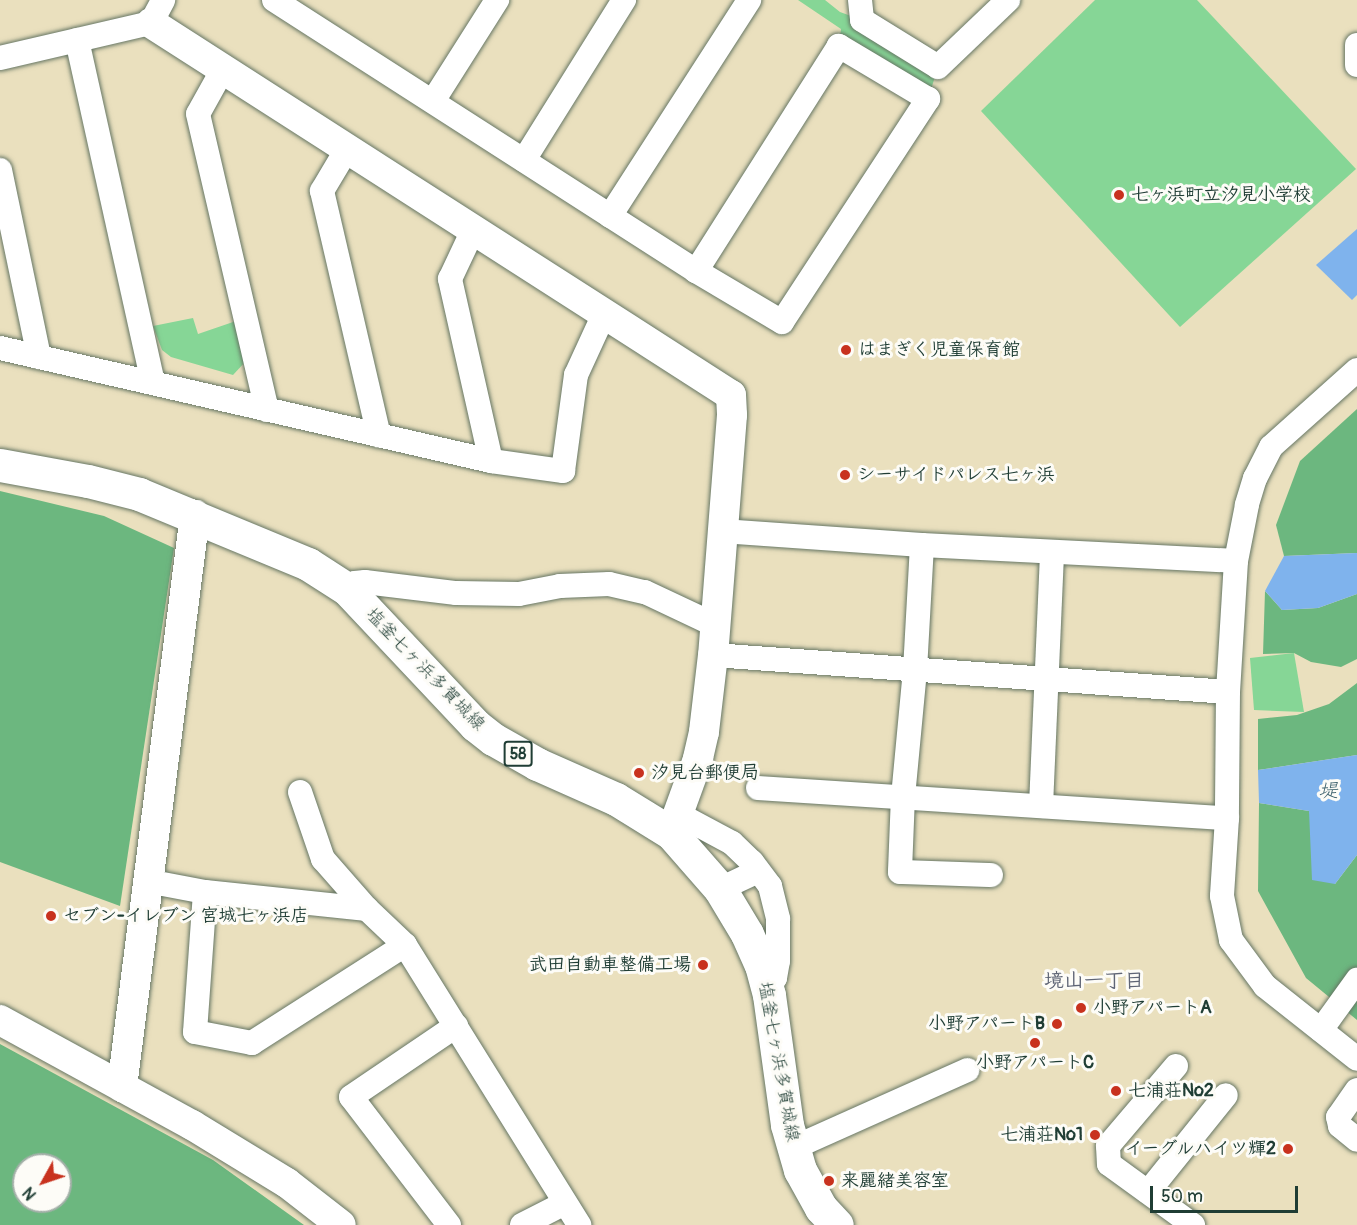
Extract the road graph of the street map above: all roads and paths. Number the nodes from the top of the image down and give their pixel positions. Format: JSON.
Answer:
{"nodes":[{"id":1,"x":274,"y":0,"type":"edge"},
{"id":2,"x":497,"y":0,"type":"edge"},
{"id":3,"x":624,"y":0,"type":"edge"},
{"id":4,"x":749,"y":0,"type":"edge"},
{"id":5,"x":860,"y":0,"type":"edge"},
{"id":6,"x":1008,"y":0,"type":"edge"},
{"id":7,"x":157,"y":12,"type":"edge"},
{"id":8,"x":77,"y":40,"type":"junction"},
{"id":9,"x":1357,"y":45,"type":"edge"},
{"id":10,"x":0,"y":58,"type":"edge"},
{"id":11,"x":1357,"y":65,"type":"edge"},
{"id":12,"x":223,"y":69,"type":"junction"},
{"id":13,"x":433,"y":102,"type":"junction"},
{"id":14,"x":347,"y":149,"type":"junction"},
{"id":15,"x":524,"y":160,"type":"junction"},
{"id":16,"x":0,"y":170,"type":"edge"},
{"id":17,"x":610,"y":216,"type":"junction"},
{"id":18,"x":474,"y":228,"type":"junction"},
{"id":19,"x":696,"y":271,"type":"junction"},
{"id":20,"x":605,"y":312,"type":"junction"},
{"id":21,"x":0,"y":348,"type":"edge"},
{"id":22,"x":39,"y":357,"type":"junction"},
{"id":23,"x":1357,"y":370,"type":"edge"},
{"id":24,"x":153,"y":383,"type":"junction"},
{"id":25,"x":267,"y":410,"type":"junction"},
{"id":26,"x":379,"y":435,"type":"junction"},
{"id":27,"x":491,"y":461,"type":"junction"},
{"id":28,"x":0,"y":465,"type":"edge"},
{"id":29,"x":195,"y":515,"type":"junction"},
{"id":30,"x":722,"y":531,"type":"junction"},
{"id":31,"x":922,"y":545,"type":"junction"},
{"id":32,"x":1052,"y":552,"type":"junction"},
{"id":33,"x":1236,"y":561,"type":"junction"},
{"id":34,"x":347,"y":589,"type":"junction"},
{"id":35,"x":715,"y":625,"type":"junction"},
{"id":36,"x":713,"y":656,"type":"junction"},
{"id":37,"x":915,"y":670,"type":"junction"},
{"id":38,"x":1047,"y":678,"type":"junction"},
{"id":39,"x":1228,"y":692,"type":"junction"},
{"id":40,"x":758,"y":789,"type":"dead end"},
{"id":41,"x":300,"y":792,"type":"dead end"},
{"id":42,"x":903,"y":796,"type":"junction"},
{"id":43,"x":1041,"y":806,"type":"junction"},
{"id":44,"x":1227,"y":818,"type":"junction"},
{"id":45,"x":674,"y":824,"type":"junction"},
{"id":46,"x":758,"y":871,"type":"junction"},
{"id":47,"x":991,"y":875,"type":"dead end"},
{"id":48,"x":147,"y":881,"type":"junction"},
{"id":49,"x":720,"y":889,"type":"junction"},
{"id":50,"x":206,"y":892,"type":"junction"},
{"id":51,"x":367,"y":909,"type":"junction"},
{"id":52,"x":405,"y":945,"type":"junction"},
{"id":53,"x":1357,"y":980,"type":"edge"},
{"id":54,"x":767,"y":989,"type":"junction"},
{"id":55,"x":0,"y":1020,"type":"edge"},
{"id":56,"x":456,"y":1026,"type":"junction"},
{"id":57,"x":1321,"y":1030,"type":"junction"},
{"id":58,"x":1357,"y":1059,"type":"edge"},
{"id":59,"x":1176,"y":1066,"type":"dead end"},
{"id":60,"x":967,"y":1070,"type":"dead end"},
{"id":61,"x":122,"y":1087,"type":"junction"},
{"id":62,"x":1357,"y":1090,"type":"edge"},
{"id":63,"x":1226,"y":1095,"type":"dead end"},
{"id":64,"x":1357,"y":1140,"type":"edge"},
{"id":65,"x":793,"y":1148,"type":"junction"},
{"id":66,"x":1148,"y":1192,"type":"junction"},
{"id":67,"x":566,"y":1203,"type":"junction"},
{"id":68,"x":341,"y":1225,"type":"edge"},
{"id":69,"x":450,"y":1225,"type":"edge"},
{"id":70,"x":522,"y":1225,"type":"edge"},
{"id":71,"x":579,"y":1225,"type":"edge"},
{"id":72,"x":837,"y":1225,"type":"edge"},
{"id":73,"x":1193,"y":1225,"type":"edge"}],
"edges":[{"from":1,"to":13,"type":"street"},
{"from":2,"to":13,"type":"street"},
{"from":3,"to":15,"type":"street"},
{"from":4,"to":17,"type":"street"},
{"from":5,"to":6,"type":"street"},
{"from":7,"to":8,"type":"street"},
{"from":7,"to":12,"type":"street"},
{"from":8,"to":10,"type":"street"},
{"from":8,"to":24,"type":"street"},
{"from":9,"to":11,"type":"street"},
{"from":12,"to":14,"type":"street"},
{"from":12,"to":25,"type":"street"},
{"from":13,"to":15,"type":"street"},
{"from":14,"to":18,"type":"street"},
{"from":14,"to":26,"type":"street"},
{"from":15,"to":17,"type":"street"},
{"from":16,"to":22,"type":"street"},
{"from":17,"to":19,"type":"street"},
{"from":18,"to":20,"type":"street"},
{"from":18,"to":27,"type":"street"},
{"from":19,"to":19,"type":"street"},
{"from":20,"to":27,"type":"street"},
{"from":20,"to":30,"type":"street"},
{"from":21,"to":22,"type":"street"},
{"from":22,"to":24,"type":"street"},
{"from":23,"to":33,"type":"street"},
{"from":24,"to":25,"type":"street"},
{"from":25,"to":26,"type":"street"},
{"from":26,"to":27,"type":"street"},
{"from":28,"to":29,"type":"main road","name":"塩釜七ヶ浜多賀城線","number":"58"},
{"from":29,"to":34,"type":"main road","name":"塩釜七ヶ浜多賀城線","number":"58"},
{"from":29,"to":48,"type":"street"},
{"from":30,"to":31,"type":"street"},
{"from":30,"to":35,"type":"street"},
{"from":31,"to":32,"type":"street"},
{"from":31,"to":37,"type":"street"},
{"from":32,"to":33,"type":"street"},
{"from":32,"to":38,"type":"street"},
{"from":33,"to":39,"type":"street"},
{"from":34,"to":35,"type":"street"},
{"from":34,"to":45,"type":"main road","name":"塩釜七ヶ浜多賀城線","number":"58"},
{"from":35,"to":36,"type":"street"},
{"from":36,"to":37,"type":"street"},
{"from":36,"to":45,"type":"street"},
{"from":37,"to":38,"type":"street"},
{"from":37,"to":42,"type":"street"},
{"from":38,"to":39,"type":"street"},
{"from":38,"to":43,"type":"street"},
{"from":39,"to":44,"type":"street"},
{"from":40,"to":42,"type":"street"},
{"from":41,"to":51,"type":"street"},
{"from":42,"to":43,"type":"street"},
{"from":42,"to":47,"type":"street"},
{"from":43,"to":44,"type":"street"},
{"from":44,"to":57,"type":"street"},
{"from":45,"to":46,"type":"street"},
{"from":45,"to":49,"type":"main road","name":"塩釜七ヶ浜多賀城線","number":"58"},
{"from":46,"to":49,"type":"street"},
{"from":46,"to":54,"type":"street"},
{"from":48,"to":50,"type":"street"},
{"from":48,"to":61,"type":"street"},
{"from":49,"to":54,"type":"main road","name":"塩釜七ヶ浜多賀城線","number":"58"},
{"from":50,"to":51,"type":"street"},
{"from":50,"to":52,"type":"street"},
{"from":51,"to":52,"type":"street"},
{"from":52,"to":56,"type":"street"},
{"from":53,"to":57,"type":"street"},
{"from":54,"to":65,"type":"main road","name":"塩釜七ヶ浜多賀城線","number":"58"},
{"from":55,"to":61,"type":"street"},
{"from":56,"to":67,"type":"street"},
{"from":56,"to":69,"type":"street"},
{"from":57,"to":58,"type":"street"},
{"from":59,"to":66,"type":"street"},
{"from":60,"to":65,"type":"street"},
{"from":61,"to":68,"type":"street"},
{"from":62,"to":64,"type":"street"},
{"from":63,"to":66,"type":"street"},
{"from":65,"to":72,"type":"main road","name":"塩釜七ヶ浜多賀城線","number":"58"},
{"from":66,"to":73,"type":"street"},
{"from":67,"to":70,"type":"street"},
{"from":67,"to":71,"type":"street"}]}
